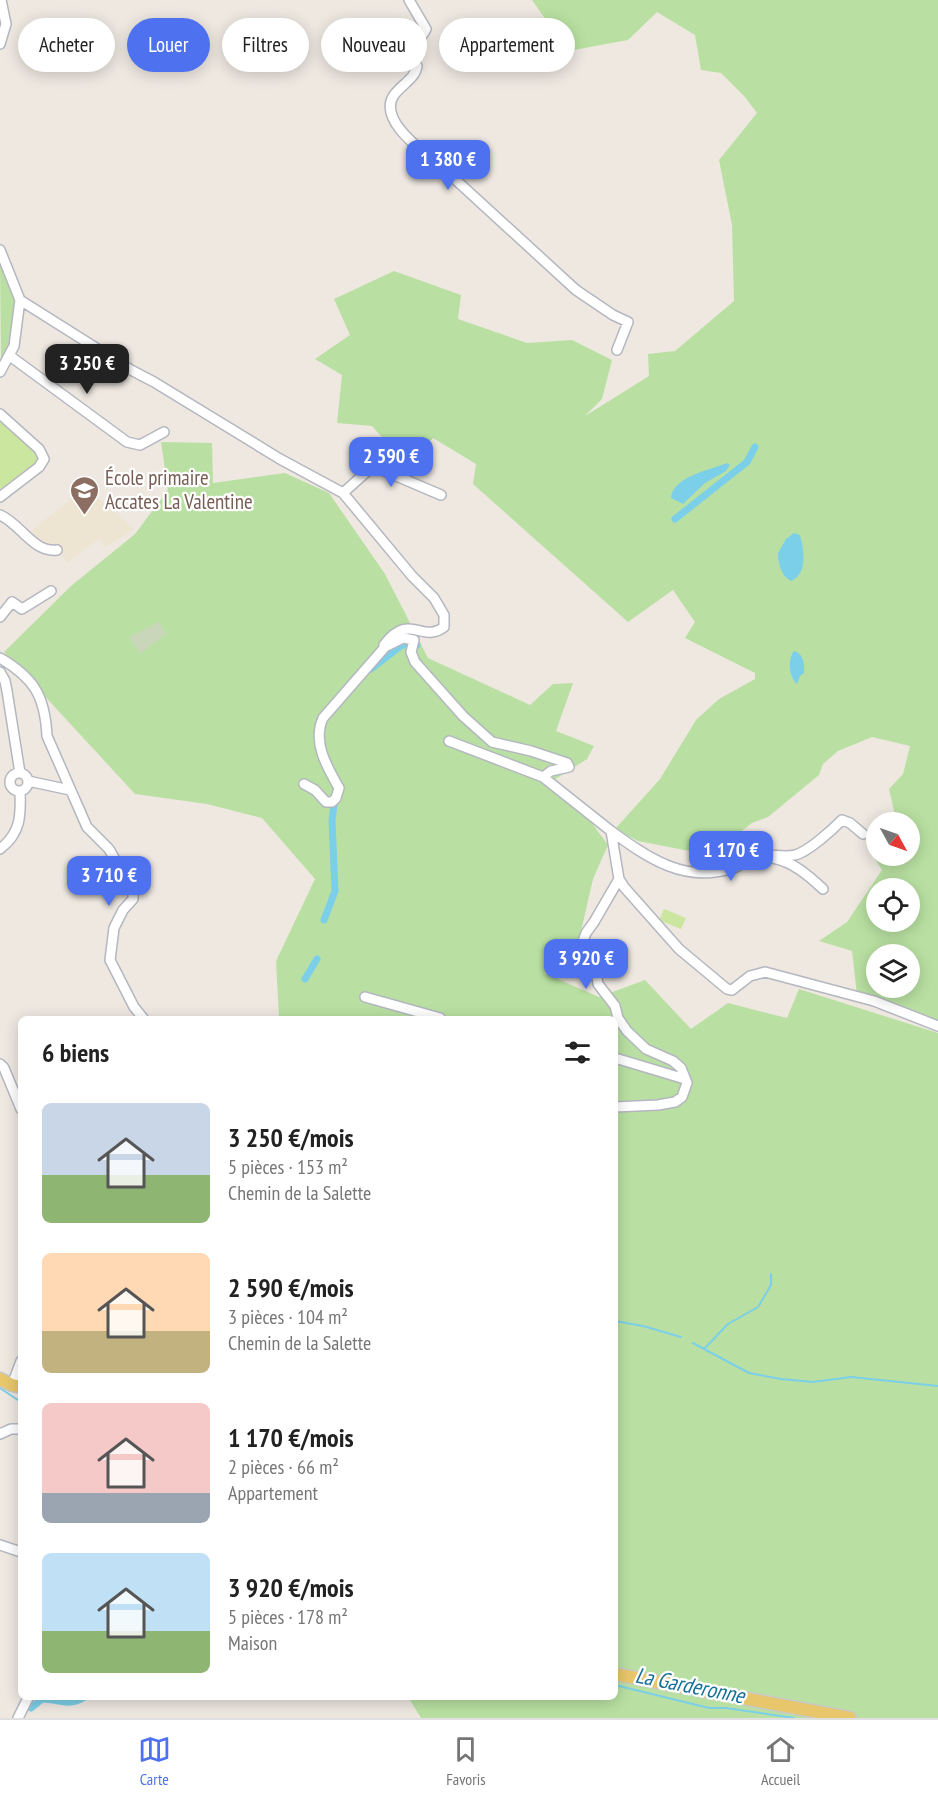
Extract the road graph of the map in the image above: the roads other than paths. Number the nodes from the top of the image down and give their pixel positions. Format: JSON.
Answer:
{"nodes":[{"id":1,"x":0,"y":0,"type":"edge"},
{"id":2,"x":409,"y":0,"type":"edge"},
{"id":3,"x":0,"y":44,"type":"edge"},
{"id":4,"x":0,"y":250,"type":"edge"},
{"id":5,"x":20,"y":300,"type":"junction"},
{"id":6,"x":617,"y":350,"type":"dead end"},
{"id":7,"x":10,"y":356,"type":"junction"},
{"id":8,"x":0,"y":372,"type":"edge"},
{"id":9,"x":0,"y":414,"type":"edge"},
{"id":10,"x":164,"y":432,"type":"dead end"},
{"id":11,"x":343,"y":493,"type":"junction"},
{"id":12,"x":441,"y":495,"type":"dead end"},
{"id":13,"x":0,"y":497,"type":"edge"},
{"id":14,"x":0,"y":515,"type":"edge"},
{"id":15,"x":57,"y":550,"type":"dead end"},
{"id":16,"x":51,"y":591,"type":"dead end"},
{"id":17,"x":0,"y":616,"type":"edge"},
{"id":18,"x":385,"y":647,"type":"junction"},
{"id":19,"x":4,"y":660,"type":"edge"},
{"id":20,"x":1,"y":672,"type":"edge"},
{"id":21,"x":448,"y":741,"type":"dead end"},
{"id":22,"x":20,"y":773,"type":"junction"},
{"id":23,"x":543,"y":777,"type":"junction"},
{"id":24,"x":28,"y":781,"type":"junction"},
{"id":25,"x":6,"y":784,"type":"edge"},
{"id":26,"x":304,"y":784,"type":"dead end"},
{"id":27,"x":20,"y":790,"type":"junction"},
{"id":28,"x":70,"y":790,"type":"junction"},
{"id":29,"x":611,"y":831,"type":"junction"},
{"id":30,"x":863,"y":834,"type":"dead end"},
{"id":31,"x":0,"y":849,"type":"edge"},
{"id":32,"x":758,"y":856,"type":"junction"},
{"id":33,"x":619,"y":879,"type":"junction"},
{"id":34,"x":823,"y":889,"type":"dead end"},
{"id":35,"x":365,"y":997,"type":"dead end"},
{"id":36,"x":142,"y":1016,"type":"edge"},
{"id":37,"x":433,"y":1016,"type":"edge"},
{"id":38,"x":618,"y":1016,"type":"edge"},
{"id":39,"x":618,"y":1018,"type":"edge"},
{"id":40,"x":938,"y":1026,"type":"edge"},
{"id":41,"x":618,"y":1059,"type":"edge"},
{"id":42,"x":0,"y":1065,"type":"edge"},
{"id":43,"x":685,"y":1079,"type":"junction"},
{"id":44,"x":18,"y":1102,"type":"edge"},
{"id":45,"x":618,"y":1107,"type":"edge"},
{"id":46,"x":0,"y":1379,"type":"edge"},
{"id":47,"x":16,"y":1386,"type":"edge"},
{"id":48,"x":18,"y":1429,"type":"edge"},
{"id":49,"x":0,"y":1434,"type":"edge"},
{"id":50,"x":0,"y":1545,"type":"edge"},
{"id":51,"x":18,"y":1551,"type":"edge"},
{"id":52,"x":618,"y":1675,"type":"edge"},
{"id":53,"x":27,"y":1700,"type":"edge"},
{"id":54,"x":18,"y":1718,"type":"edge"},
{"id":55,"x":850,"y":1718,"type":"edge"}],
"edges":[{"from":1,"to":3,"type":"street"},
{"from":2,"to":6,"type":"street"},
{"from":4,"to":5,"type":"street"},
{"from":5,"to":7,"type":"street"},
{"from":5,"to":11,"type":"street"},
{"from":7,"to":8,"type":"street"},
{"from":7,"to":10,"type":"street"},
{"from":9,"to":13,"type":"street"},
{"from":11,"to":12,"type":"street"},
{"from":11,"to":18,"type":"street"},
{"from":14,"to":15,"type":"street"},
{"from":16,"to":17,"type":"street"},
{"from":18,"to":23,"type":"street"},
{"from":18,"to":26,"type":"street"},
{"from":19,"to":20,"type":"street"},
{"from":19,"to":28,"type":"street"},
{"from":20,"to":22,"type":"street"},
{"from":21,"to":23,"type":"street"},
{"from":22,"to":24,"type":"street"},
{"from":22,"to":25,"type":"street"},
{"from":23,"to":29,"type":"street"},
{"from":24,"to":27,"type":"street"},
{"from":24,"to":28,"type":"street"},
{"from":25,"to":27,"type":"street"},
{"from":27,"to":31,"type":"street"},
{"from":28,"to":36,"type":"street"},
{"from":29,"to":32,"type":"street"},
{"from":29,"to":33,"type":"street"},
{"from":30,"to":32,"type":"street"},
{"from":32,"to":34,"type":"street"},
{"from":33,"to":38,"type":"street"},
{"from":33,"to":40,"type":"street"},
{"from":35,"to":37,"type":"street"},
{"from":39,"to":43,"type":"street"},
{"from":41,"to":43,"type":"street"},
{"from":42,"to":44,"type":"street"},
{"from":43,"to":45,"type":"street"},
{"from":46,"to":47,"type":"main road"},
{"from":48,"to":49,"type":"street"},
{"from":50,"to":51,"type":"street"},
{"from":52,"to":55,"type":"main road"},
{"from":53,"to":54,"type":"street"}]}
